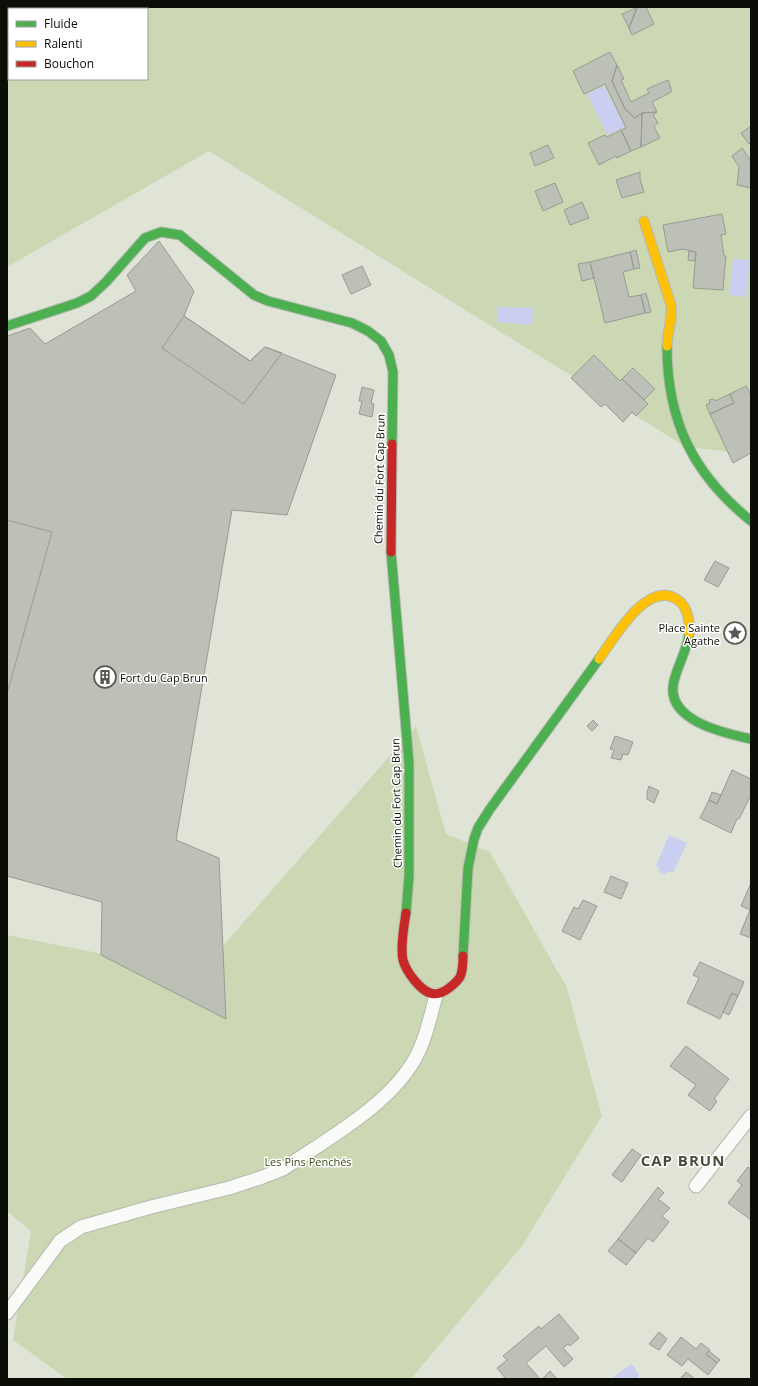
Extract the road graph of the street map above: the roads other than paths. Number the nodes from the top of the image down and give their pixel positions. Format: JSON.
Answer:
{"nodes":[{"id":1,"x":644,"y":222,"type":"dead end"},
{"id":2,"x":7,"y":326,"type":"edge"},
{"id":3,"x":751,"y":521,"type":"edge"},
{"id":4,"x":751,"y":739,"type":"edge"},
{"id":5,"x":436,"y":995,"type":"junction"},
{"id":6,"x":751,"y":1116,"type":"edge"},
{"id":7,"x":696,"y":1186,"type":"dead end"},
{"id":8,"x":7,"y":1313,"type":"edge"}],
"edges":[{"from":1,"to":3,"type":"street"},
{"from":2,"to":5,"type":"street","name":"Chemin du Fort Cap Brun"},
{"from":4,"to":5,"type":"street"},
{"from":5,"to":8,"type":"lane"},
{"from":6,"to":7,"type":"lane"}]}
